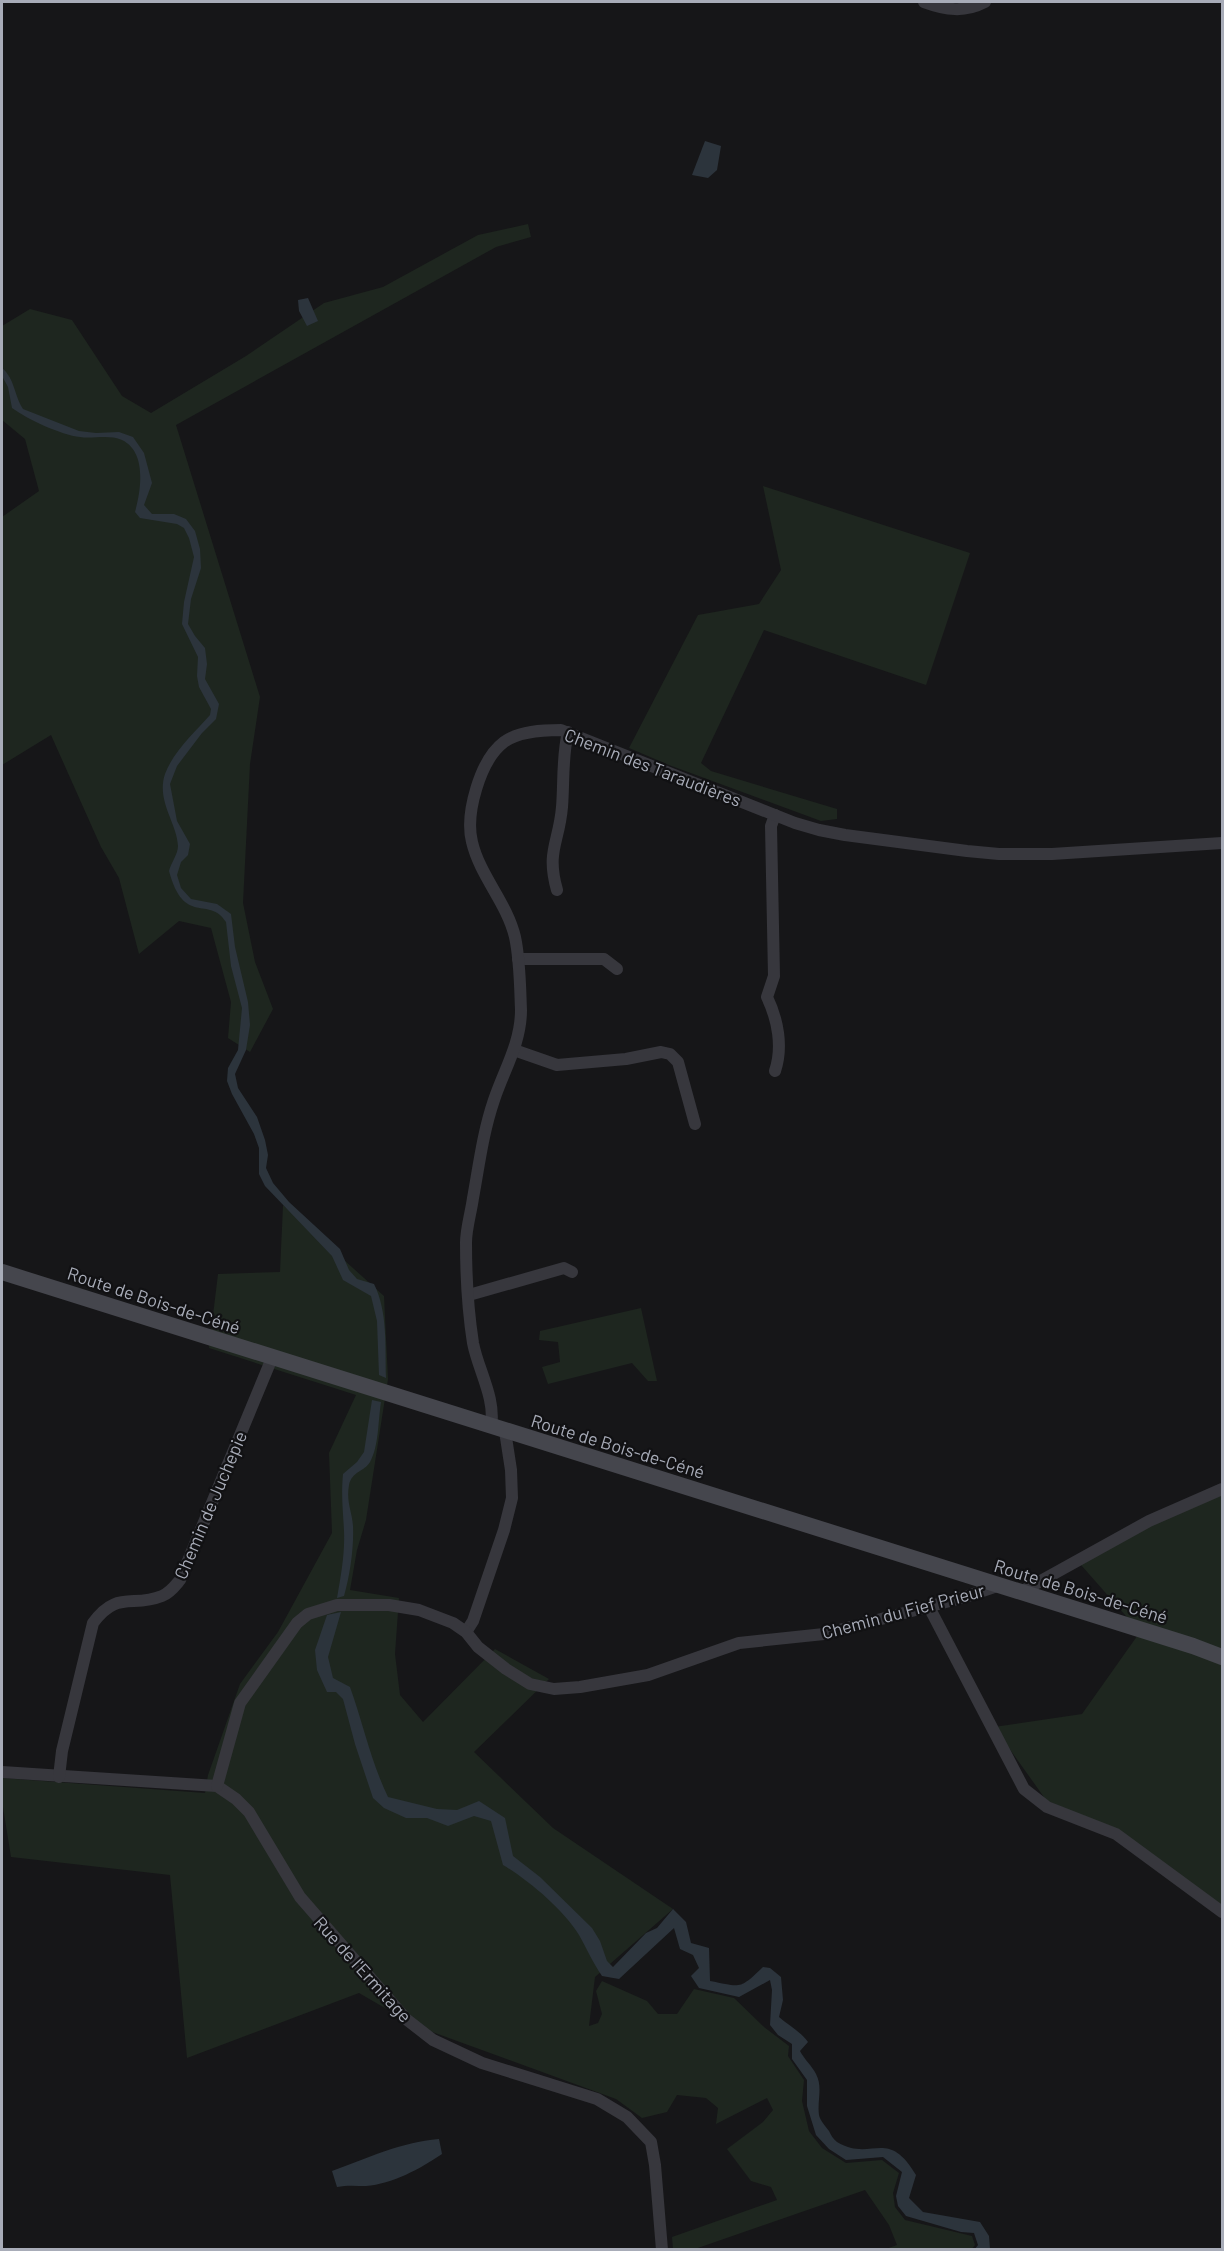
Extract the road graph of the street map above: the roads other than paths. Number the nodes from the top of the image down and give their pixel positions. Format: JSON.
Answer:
{"nodes":[{"id":1,"x":924,"y":2,"type":"edge"},
{"id":2,"x":985,"y":2,"type":"edge"},
{"id":3,"x":568,"y":732,"type":"junction"},
{"id":4,"x":774,"y":815,"type":"junction"},
{"id":5,"x":1222,"y":843,"type":"edge"},
{"id":6,"x":557,"y":890,"type":"dead end"},
{"id":7,"x":518,"y":959,"type":"junction"},
{"id":8,"x":617,"y":969,"type":"dead end"},
{"id":9,"x":514,"y":1050,"type":"junction"},
{"id":10,"x":775,"y":1071,"type":"dead end"},
{"id":11,"x":695,"y":1124,"type":"dead end"},
{"id":12,"x":2,"y":1272,"type":"edge"},
{"id":13,"x":572,"y":1272,"type":"dead end"},
{"id":14,"x":469,"y":1295,"type":"junction"},
{"id":15,"x":272,"y":1358,"type":"junction"},
{"id":16,"x":498,"y":1429,"type":"junction"},
{"id":17,"x":1222,"y":1489,"type":"edge"},
{"id":18,"x":997,"y":1586,"type":"junction"},
{"id":19,"x":1019,"y":1593,"type":"junction"},
{"id":20,"x":929,"y":1607,"type":"junction"},
{"id":21,"x":466,"y":1632,"type":"junction"},
{"id":22,"x":1222,"y":1657,"type":"edge"},
{"id":23,"x":2,"y":1772,"type":"edge"},
{"id":24,"x":59,"y":1777,"type":"junction"},
{"id":25,"x":217,"y":1786,"type":"junction"},
{"id":26,"x":1222,"y":1912,"type":"edge"},
{"id":27,"x":662,"y":2250,"type":"edge"}],
"edges":[{"from":1,"to":2,"type":"street"},
{"from":3,"to":4,"type":"street","name":"Chemin des Taraudières"},
{"from":3,"to":6,"type":"street"},
{"from":3,"to":7,"type":"street","name":"Chemin des Taraudières"},
{"from":4,"to":5,"type":"street","name":"Chemin des Taraudières"},
{"from":4,"to":10,"type":"street"},
{"from":7,"to":8,"type":"street"},
{"from":7,"to":9,"type":"street","name":"Chemin des Taraudières"},
{"from":9,"to":11,"type":"street"},
{"from":9,"to":14,"type":"street","name":"Chemin des Taraudières"},
{"from":12,"to":15,"type":"street","name":"Route de Bois-de-Céné"},
{"from":13,"to":14,"type":"street"},
{"from":14,"to":16,"type":"street","name":"Chemin des Taraudières"},
{"from":15,"to":16,"type":"street","name":"Route de Bois-de-Céné"},
{"from":15,"to":24,"type":"street","name":"Chemin de Juchepie"},
{"from":16,"to":18,"type":"street","name":"Route de Bois-de-Céné"},
{"from":16,"to":21,"type":"street","name":"Chemin des Taraudières"},
{"from":17,"to":19,"type":"street"},
{"from":18,"to":19,"type":"street","name":"Route de Bois-de-Céné"},
{"from":18,"to":20,"type":"street","name":"Chemin du Fief Prieur"},
{"from":19,"to":22,"type":"street","name":"Route de Bois-de-Céné"},
{"from":20,"to":21,"type":"street","name":"Chemin du Fief Prieur"},
{"from":20,"to":26,"type":"street"},
{"from":21,"to":25,"type":"street","name":"Chemin du Fief Prieur"},
{"from":23,"to":24,"type":"street"},
{"from":24,"to":25,"type":"street"},
{"from":25,"to":27,"type":"street","name":"Rue de l'Ermitage"}]}
